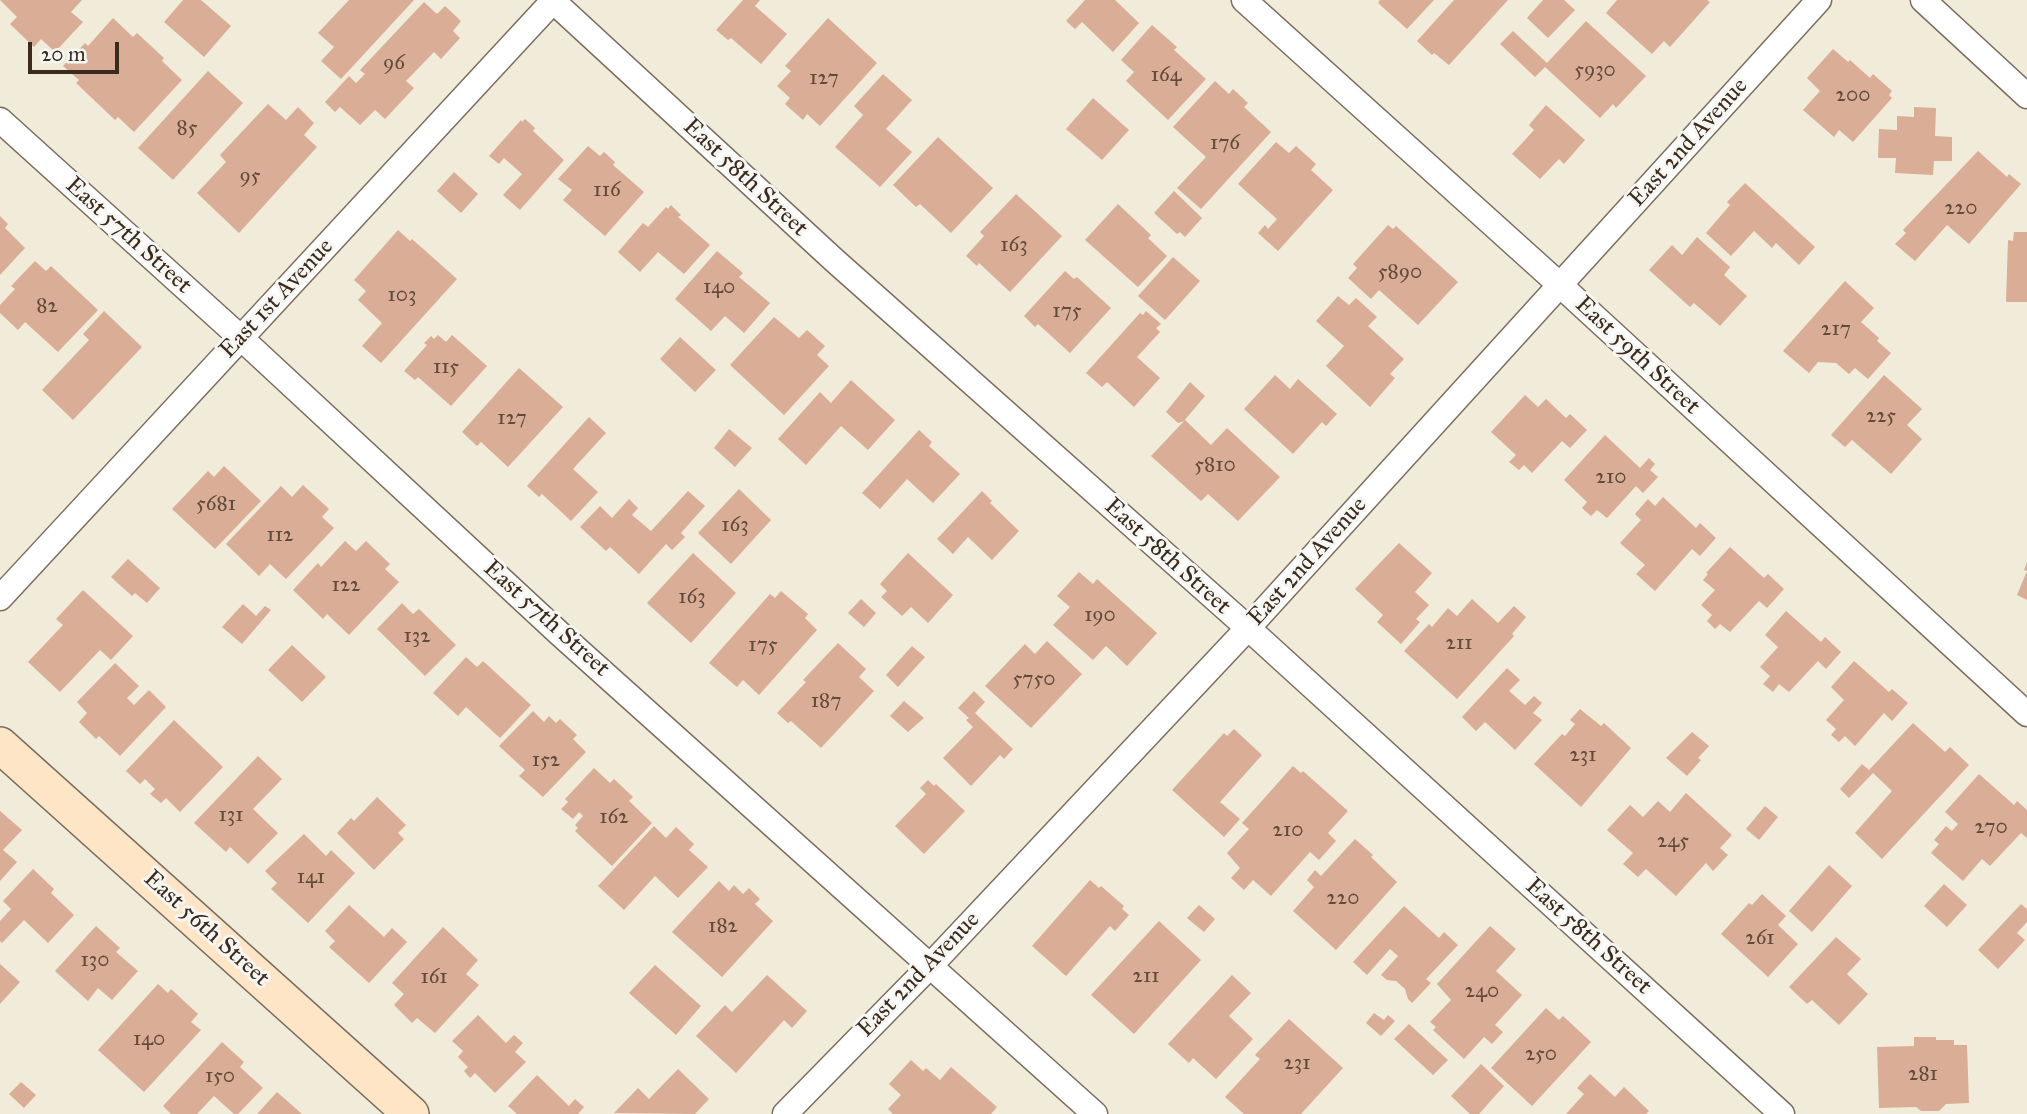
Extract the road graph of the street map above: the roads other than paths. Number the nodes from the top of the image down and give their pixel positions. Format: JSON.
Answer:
{"nodes":[{"id":1,"x":553,"y":0,"type":"edge"},
{"id":2,"x":1244,"y":0,"type":"edge"},
{"id":3,"x":1819,"y":0,"type":"edge"},
{"id":4,"x":1923,"y":0,"type":"edge"},
{"id":5,"x":2027,"y":96,"type":"edge"},
{"id":6,"x":0,"y":120,"type":"edge"},
{"id":7,"x":1560,"y":285,"type":"junction"},
{"id":8,"x":241,"y":338,"type":"junction"},
{"id":9,"x":0,"y":598,"type":"edge"},
{"id":10,"x":1248,"y":628,"type":"junction"},
{"id":11,"x":2027,"y":714,"type":"edge"},
{"id":12,"x":0,"y":745,"type":"edge"},
{"id":13,"x":930,"y":965,"type":"junction"},
{"id":14,"x":411,"y":1114,"type":"edge"},
{"id":15,"x":785,"y":1114,"type":"edge"},
{"id":16,"x":1095,"y":1114,"type":"edge"},
{"id":17,"x":1782,"y":1114,"type":"edge"}],
"edges":[{"from":1,"to":8,"type":"street","name":"East 1st Avenue"},
{"from":1,"to":10,"type":"street","name":"East 58th Street"},
{"from":2,"to":7,"type":"street","name":"East 59th Street"},
{"from":3,"to":7,"type":"street","name":"East 2nd Avenue"},
{"from":4,"to":5,"type":"street"},
{"from":6,"to":8,"type":"street","name":"East 57th Street"},
{"from":7,"to":10,"type":"street","name":"East 2nd Avenue"},
{"from":7,"to":11,"type":"street","name":"East 59th Street"},
{"from":8,"to":9,"type":"street","name":"East 1st Avenue"},
{"from":8,"to":13,"type":"street","name":"East 57th Street"},
{"from":10,"to":13,"type":"street","name":"East 2nd Avenue"},
{"from":10,"to":17,"type":"street","name":"East 58th Street"},
{"from":12,"to":14,"type":"street","name":"East 56th Street"},
{"from":13,"to":15,"type":"street","name":"East 2nd Avenue"},
{"from":13,"to":16,"type":"street","name":"East 57th Street"}]}
